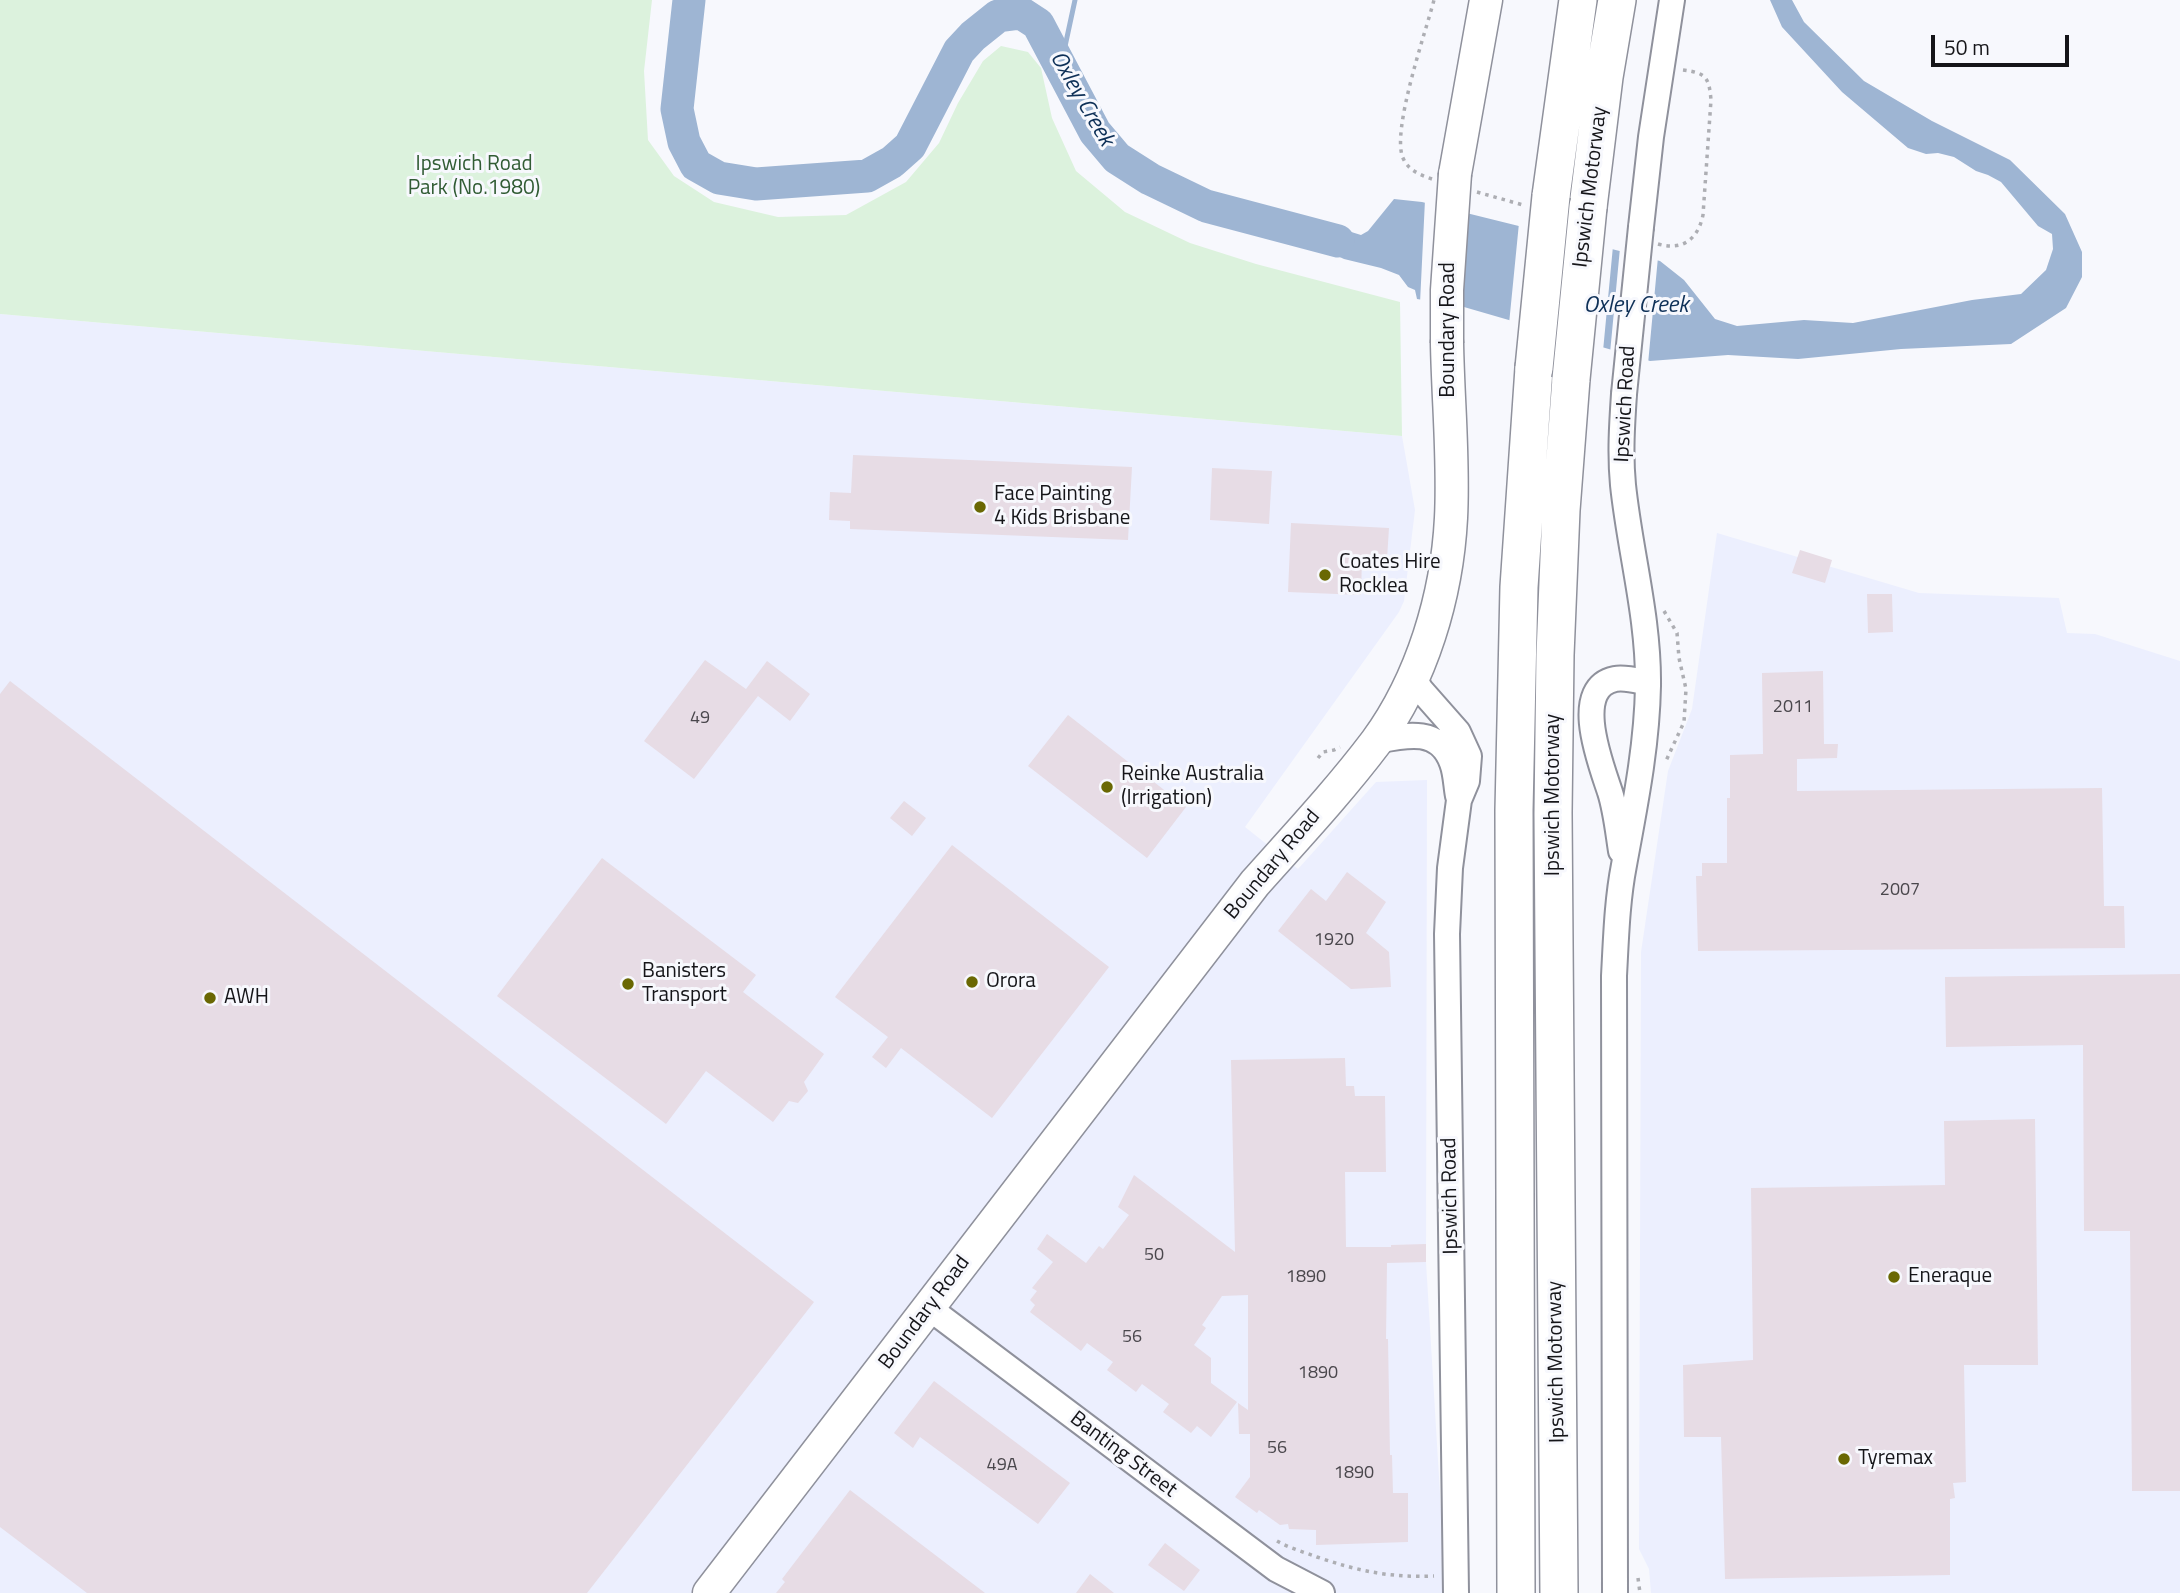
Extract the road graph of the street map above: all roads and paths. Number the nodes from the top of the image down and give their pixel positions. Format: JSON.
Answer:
{"nodes":[{"id":1,"x":1434,"y":0,"type":"edge"},
{"id":2,"x":1486,"y":0,"type":"edge"},
{"id":3,"x":1578,"y":0,"type":"edge"},
{"id":4,"x":1617,"y":0,"type":"edge"},
{"id":5,"x":1672,"y":0,"type":"edge"},
{"id":6,"x":1681,"y":69,"type":"dead end"},
{"id":7,"x":1456,"y":182,"type":"junction"},
{"id":8,"x":1539,"y":201,"type":"junction"},
{"id":9,"x":1648,"y":235,"type":"junction"},
{"id":10,"x":1413,"y":677,"type":"junction"},
{"id":11,"x":1648,"y":683,"type":"junction"},
{"id":12,"x":1376,"y":741,"type":"junction"},
{"id":13,"x":1344,"y":744,"type":"dead end"},
{"id":14,"x":1318,"y":758,"type":"dead end"},
{"id":15,"x":1459,"y":800,"type":"junction"},
{"id":16,"x":1623,"y":868,"type":"junction"},
{"id":17,"x":929,"y":1308,"type":"junction"},
{"id":18,"x":1273,"y":1539,"type":"dead end"},
{"id":19,"x":1434,"y":1576,"type":"dead end"},
{"id":20,"x":709,"y":1593,"type":"edge"},
{"id":21,"x":1322,"y":1593,"type":"edge"},
{"id":22,"x":1456,"y":1593,"type":"edge"},
{"id":23,"x":1516,"y":1593,"type":"edge"},
{"id":24,"x":1559,"y":1593,"type":"edge"},
{"id":25,"x":1615,"y":1593,"type":"edge"}],
"edges":[{"from":1,"to":7,"type":"path"},
{"from":2,"to":7,"type":"main road","name":"Boundary Road"},
{"from":3,"to":8,"type":"highway","name":"Ipswich Motorway"},
{"from":4,"to":24,"type":"highway","name":"Ipswich Motorway","bridge":true},
{"from":5,"to":9,"type":"street","name":"Ipswich Road"},
{"from":6,"to":9,"type":"path"},
{"from":7,"to":8,"type":"path"},
{"from":7,"to":10,"type":"main road","name":"Boundary Road","bridge":true},
{"from":8,"to":23,"type":"highway","name":"Ipswich Motorway","bridge":true},
{"from":9,"to":11,"type":"street","name":"Ipswich Road","bridge":true},
{"from":10,"to":12,"type":"main road","name":"Boundary Road"},
{"from":10,"to":15,"type":"street","name":"Ipswich Road"},
{"from":11,"to":16,"type":"street","name":"Ipswich Road"},
{"from":11,"to":16,"type":"street","name":"Ipswich Road"},
{"from":12,"to":15,"type":"street","name":"Ipswich Road"},
{"from":12,"to":17,"type":"main road","name":"Boundary Road"},
{"from":13,"to":14,"type":"path"},
{"from":15,"to":22,"type":"street","name":"Ipswich Road"},
{"from":16,"to":25,"type":"street","name":"Ipswich Road"},
{"from":17,"to":20,"type":"main road","name":"Boundary Road"},
{"from":17,"to":21,"type":"street","name":"Banting Street"},
{"from":18,"to":19,"type":"path"}]}
